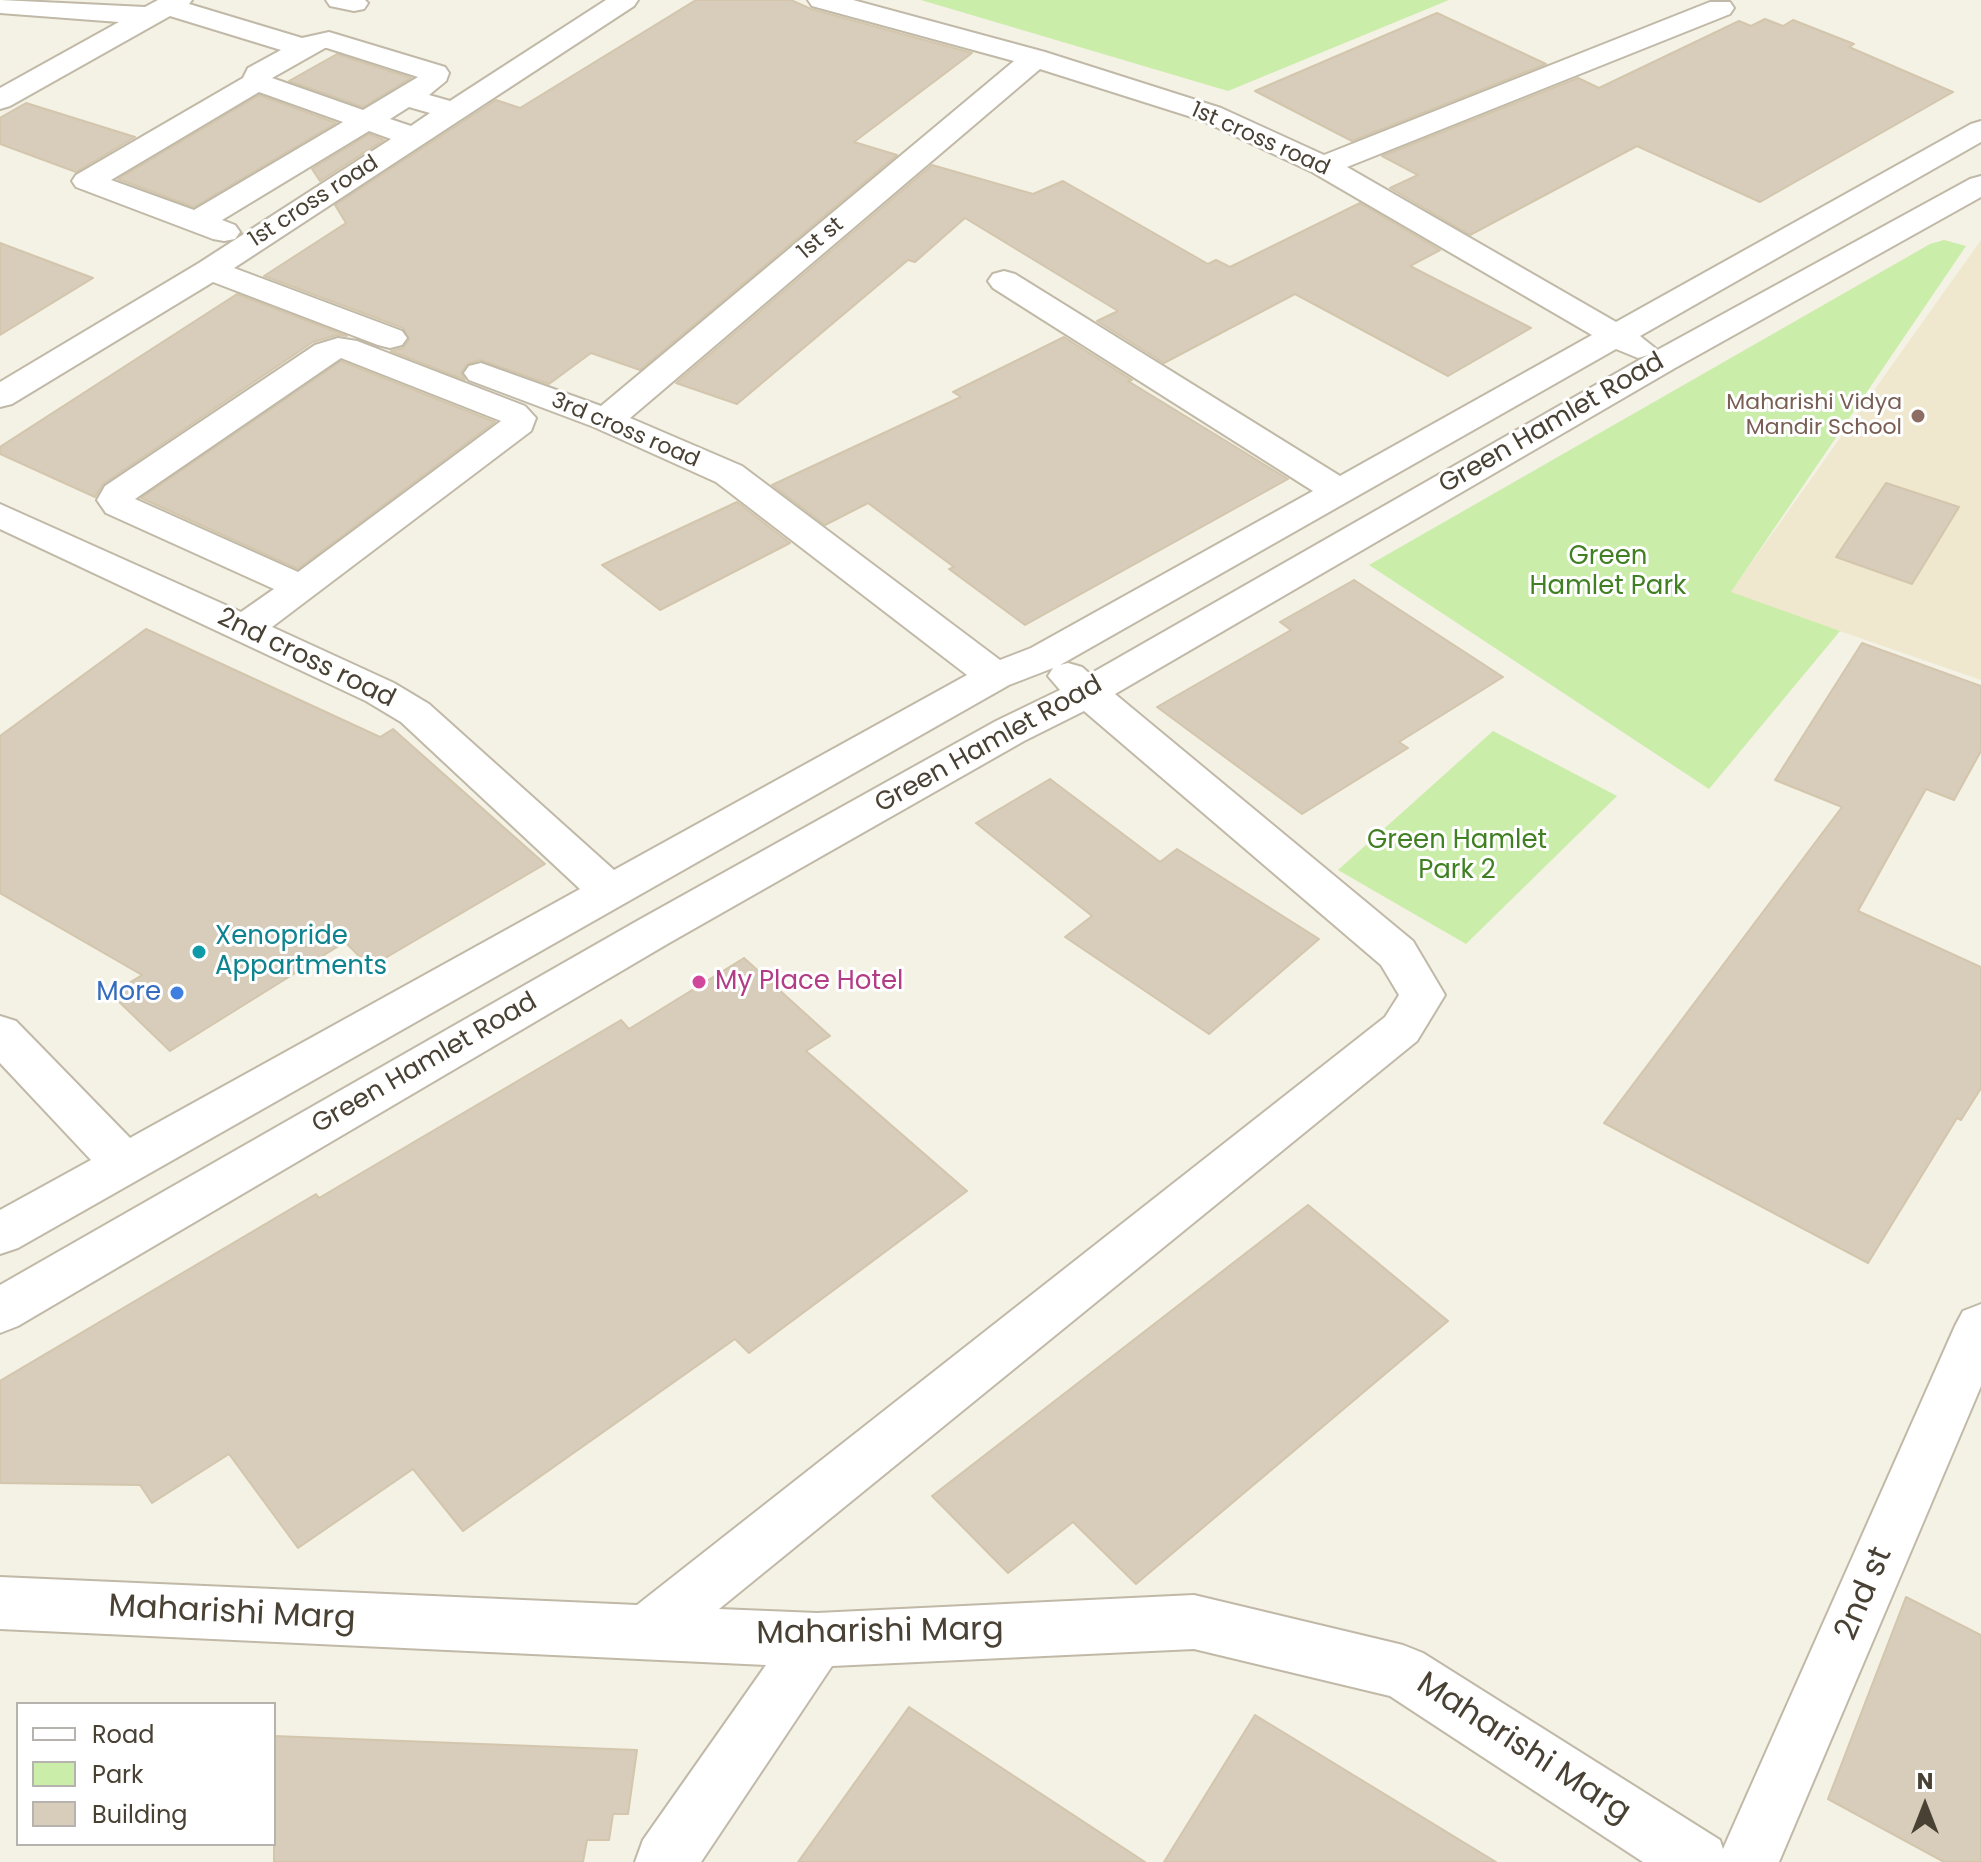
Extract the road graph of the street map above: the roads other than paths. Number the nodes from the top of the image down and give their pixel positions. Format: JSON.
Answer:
{"nodes":[{"id":1,"x":624,"y":0,"type":"edge"},
{"id":2,"x":822,"y":0,"type":"edge"},
{"id":3,"x":0,"y":5,"type":"edge"},
{"id":4,"x":165,"y":8,"type":"edge"},
{"id":5,"x":1720,"y":8,"type":"dead end"},
{"id":6,"x":305,"y":48,"type":"junction"},
{"id":7,"x":1035,"y":58,"type":"junction"},
{"id":8,"x":0,"y":81,"type":"edge"},
{"id":9,"x":256,"y":82,"type":"junction"},
{"id":10,"x":29,"y":84,"type":"junction"},
{"id":11,"x":405,"y":97,"type":"junction"},
{"id":12,"x":0,"y":100,"type":"edge"},
{"id":13,"x":454,"y":111,"type":"junction"},
{"id":14,"x":365,"y":120,"type":"junction"},
{"id":15,"x":1981,"y":130,"type":"edge"},
{"id":16,"x":414,"y":137,"type":"junction"},
{"id":17,"x":1323,"y":166,"type":"junction"},
{"id":18,"x":1981,"y":185,"type":"edge"},
{"id":19,"x":197,"y":222,"type":"junction"},
{"id":20,"x":252,"y":242,"type":"junction"},
{"id":21,"x":210,"y":270,"type":"junction"},
{"id":22,"x":1004,"y":281,"type":"dead end"},
{"id":23,"x":1616,"y":337,"type":"junction"},
{"id":24,"x":1663,"y":361,"type":"junction"},
{"id":25,"x":0,"y":397,"type":"edge"},
{"id":26,"x":606,"y":420,"type":"junction"},
{"id":27,"x":1339,"y":491,"type":"junction"},
{"id":28,"x":0,"y":515,"type":"edge"},
{"id":29,"x":300,"y":587,"type":"junction"},
{"id":30,"x":244,"y":628,"type":"junction"},
{"id":31,"x":1045,"y":657,"type":"junction"},
{"id":32,"x":995,"y":676,"type":"junction"},
{"id":33,"x":1087,"y":693,"type":"junction"},
{"id":34,"x":610,"y":891,"type":"junction"},
{"id":35,"x":0,"y":1033,"type":"edge"},
{"id":36,"x":125,"y":1164,"type":"junction"},
{"id":37,"x":0,"y":1234,"type":"edge"},
{"id":38,"x":0,"y":1311,"type":"edge"},
{"id":39,"x":1981,"y":1326,"type":"edge"},
{"id":40,"x":0,"y":1603,"type":"edge"},
{"id":41,"x":647,"y":1632,"type":"junction"},
{"id":42,"x":817,"y":1640,"type":"junction"},
{"id":43,"x":665,"y":1862,"type":"edge"},
{"id":44,"x":1698,"y":1862,"type":"edge"},
{"id":45,"x":1748,"y":1862,"type":"edge"}],
"edges":[{"from":1,"to":13,"type":"street","name":"1st cross road"},
{"from":2,"to":7,"type":"street","name":"1st cross road"},
{"from":3,"to":4,"type":"street"},
{"from":4,"to":6,"type":"street"},
{"from":4,"to":10,"type":"street"},
{"from":5,"to":17,"type":"street"},
{"from":6,"to":9,"type":"street"},
{"from":6,"to":11,"type":"street"},
{"from":7,"to":17,"type":"street","name":"1st cross road"},
{"from":7,"to":26,"type":"street","name":"1st st"},
{"from":8,"to":10,"type":"street"},
{"from":9,"to":14,"type":"street"},
{"from":9,"to":19,"type":"street"},
{"from":10,"to":12,"type":"street"},
{"from":11,"to":13,"type":"street"},
{"from":11,"to":14,"type":"street"},
{"from":13,"to":16,"type":"street","name":"1st cross road"},
{"from":14,"to":16,"type":"street"},
{"from":14,"to":19,"type":"street"},
{"from":15,"to":23,"type":"street","name":"Green Hamlet Road"},
{"from":16,"to":20,"type":"street","name":"1st cross road"},
{"from":17,"to":23,"type":"street","name":"1st cross road"},
{"from":18,"to":24,"type":"street","name":"Green Hamlet Road"},
{"from":19,"to":20,"type":"street"},
{"from":20,"to":21,"type":"street","name":"1st cross road"},
{"from":21,"to":25,"type":"street","name":"1st cross road"},
{"from":21,"to":26,"type":"street","name":"3rd cross road"},
{"from":22,"to":27,"type":"street"},
{"from":23,"to":24,"type":"street","name":"1st cross road"},
{"from":23,"to":27,"type":"street","name":"Green Hamlet Road"},
{"from":24,"to":33,"type":"street","name":"Green Hamlet Road"},
{"from":26,"to":32,"type":"street","name":"3rd cross road"},
{"from":27,"to":31,"type":"street","name":"Green Hamlet Road"},
{"from":28,"to":30,"type":"street","name":"2nd cross road"},
{"from":29,"to":29,"type":"street"},
{"from":29,"to":30,"type":"street"},
{"from":30,"to":34,"type":"street","name":"2nd cross road"},
{"from":31,"to":32,"type":"street","name":"Green Hamlet Road"},
{"from":31,"to":33,"type":"street"},
{"from":32,"to":34,"type":"street","name":"Green Hamlet Road"},
{"from":33,"to":38,"type":"street","name":"Green Hamlet Road"},
{"from":33,"to":41,"type":"street"},
{"from":34,"to":36,"type":"street","name":"Green Hamlet Road"},
{"from":35,"to":36,"type":"street"},
{"from":36,"to":37,"type":"street","name":"Green Hamlet Road"},
{"from":39,"to":45,"type":"street","name":"2nd st"},
{"from":40,"to":41,"type":"street","name":"Maharishi Marg"},
{"from":41,"to":42,"type":"street","name":"Maharishi Marg"},
{"from":42,"to":43,"type":"street"},
{"from":42,"to":44,"type":"street","name":"Maharishi Marg"}]}
